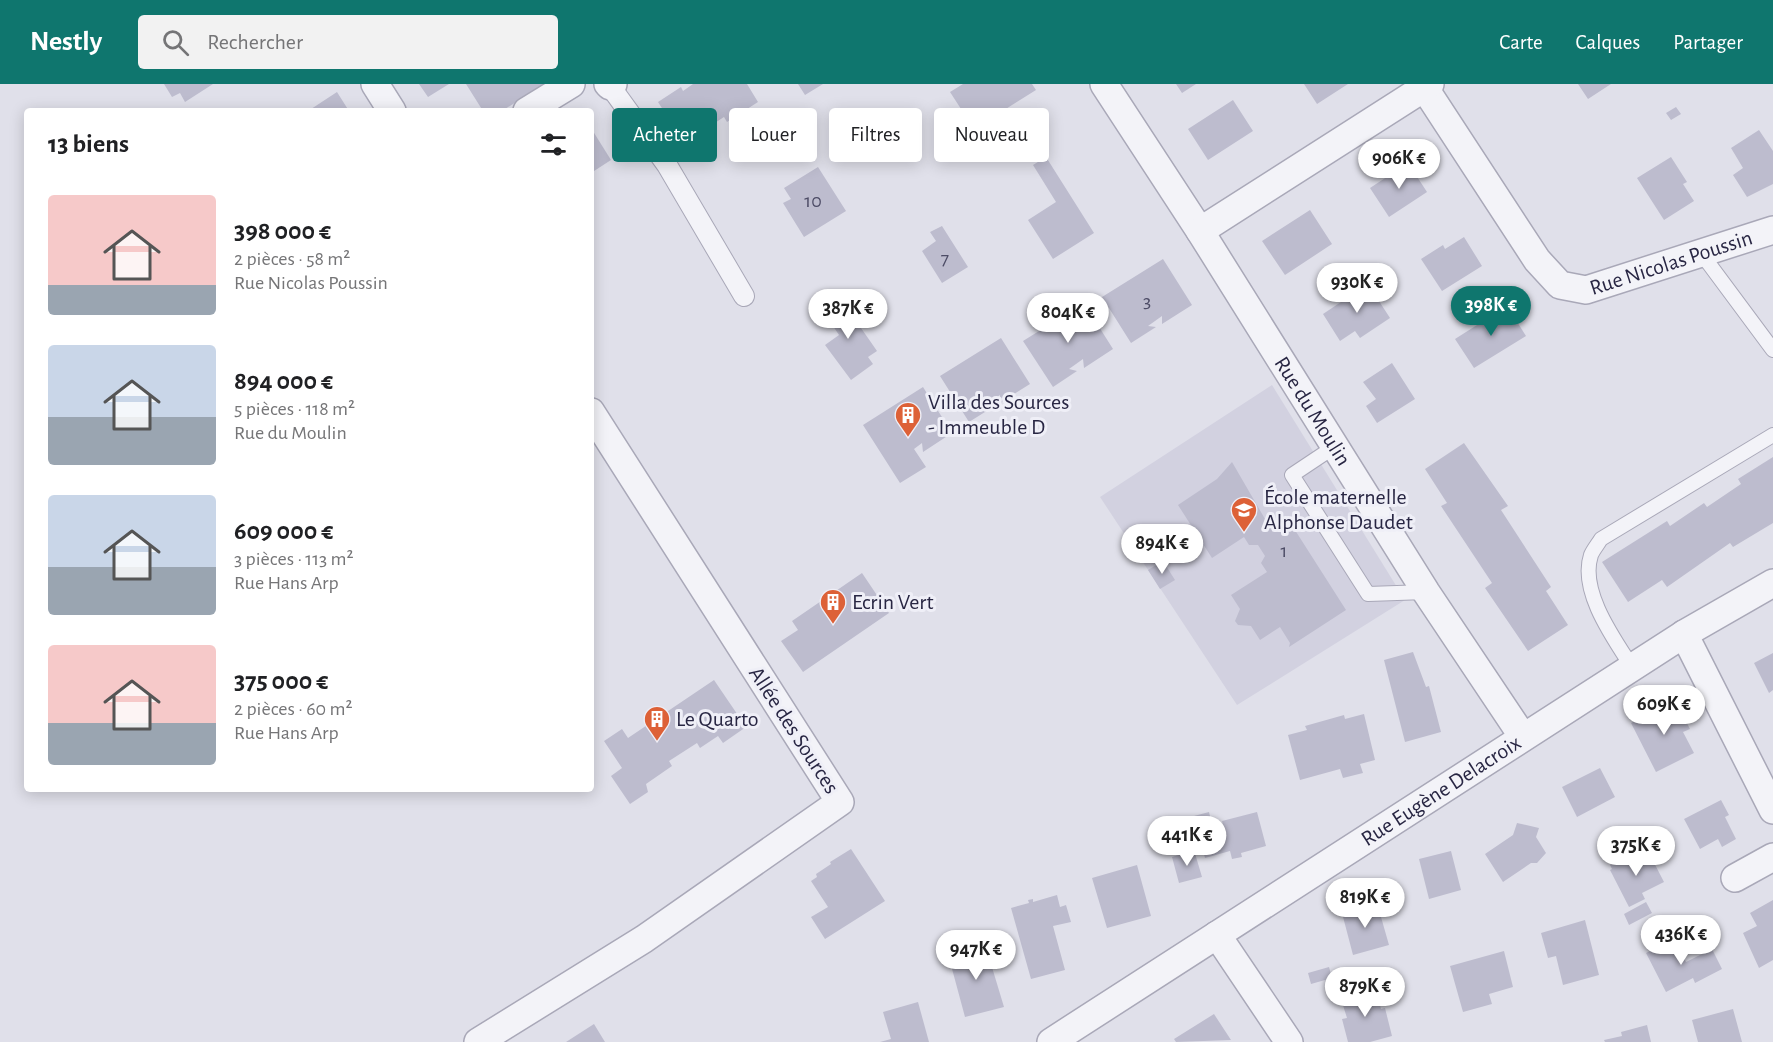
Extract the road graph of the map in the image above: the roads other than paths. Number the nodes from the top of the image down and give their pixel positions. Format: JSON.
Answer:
{"nodes":[{"id":1,"x":375,"y":84,"type":"edge"},
{"id":2,"x":572,"y":84,"type":"edge"},
{"id":3,"x":1104,"y":84,"type":"edge"},
{"id":4,"x":610,"y":85,"type":"edge"},
{"id":5,"x":1425,"y":85,"type":"edge"},
{"id":6,"x":390,"y":108,"type":"edge"},
{"id":7,"x":532,"y":108,"type":"edge"},
{"id":8,"x":1773,"y":230,"type":"edge"},
{"id":9,"x":1200,"y":231,"type":"junction"},
{"id":10,"x":1701,"y":253,"type":"junction"},
{"id":11,"x":744,"y":296,"type":"dead end"},
{"id":12,"x":1773,"y":350,"type":"edge"},
{"id":13,"x":594,"y":417,"type":"edge"},
{"id":14,"x":1773,"y":435,"type":"edge"},
{"id":15,"x":1334,"y":447,"type":"junction"},
{"id":16,"x":1773,"y":583,"type":"edge"},
{"id":17,"x":1426,"y":592,"type":"junction"},
{"id":18,"x":1684,"y":634,"type":"junction"},
{"id":19,"x":1632,"y":667,"type":"junction"},
{"id":20,"x":1523,"y":737,"type":"junction"},
{"id":21,"x":1773,"y":810,"type":"edge"},
{"id":22,"x":1773,"y":857,"type":"edge"},
{"id":23,"x":1735,"y":878,"type":"dead end"},
{"id":24,"x":1217,"y":935,"type":"junction"},
{"id":25,"x":477,"y":1042,"type":"edge"},
{"id":26,"x":1051,"y":1042,"type":"edge"},
{"id":27,"x":1289,"y":1042,"type":"edge"}],
"edges":[{"from":1,"to":6,"type":"street"},
{"from":2,"to":7,"type":"street"},
{"from":3,"to":9,"type":"street","name":"Rue du Moulin"},
{"from":4,"to":11,"type":"street"},
{"from":5,"to":9,"type":"street"},
{"from":5,"to":10,"type":"street","name":"Rue Nicolas Poussin"},
{"from":8,"to":10,"type":"street","name":"Rue Nicolas Poussin"},
{"from":9,"to":15,"type":"street","name":"Rue du Moulin"},
{"from":10,"to":12,"type":"lane"},
{"from":13,"to":25,"type":"street","name":"Allée des Sources"},
{"from":14,"to":19,"type":"lane"},
{"from":15,"to":17,"type":"street","name":"Rue du Moulin"},
{"from":15,"to":17,"type":"lane"},
{"from":16,"to":18,"type":"street","name":"Rue Eugène Delacroix"},
{"from":17,"to":20,"type":"street","name":"Rue du Moulin"},
{"from":18,"to":19,"type":"street","name":"Rue Eugène Delacroix"},
{"from":18,"to":21,"type":"street"},
{"from":19,"to":20,"type":"street","name":"Rue Eugène Delacroix"},
{"from":20,"to":24,"type":"street","name":"Rue Eugène Delacroix"},
{"from":22,"to":23,"type":"street"},
{"from":24,"to":26,"type":"street","name":"Rue Eugène Delacroix"},
{"from":24,"to":27,"type":"street"}]}
